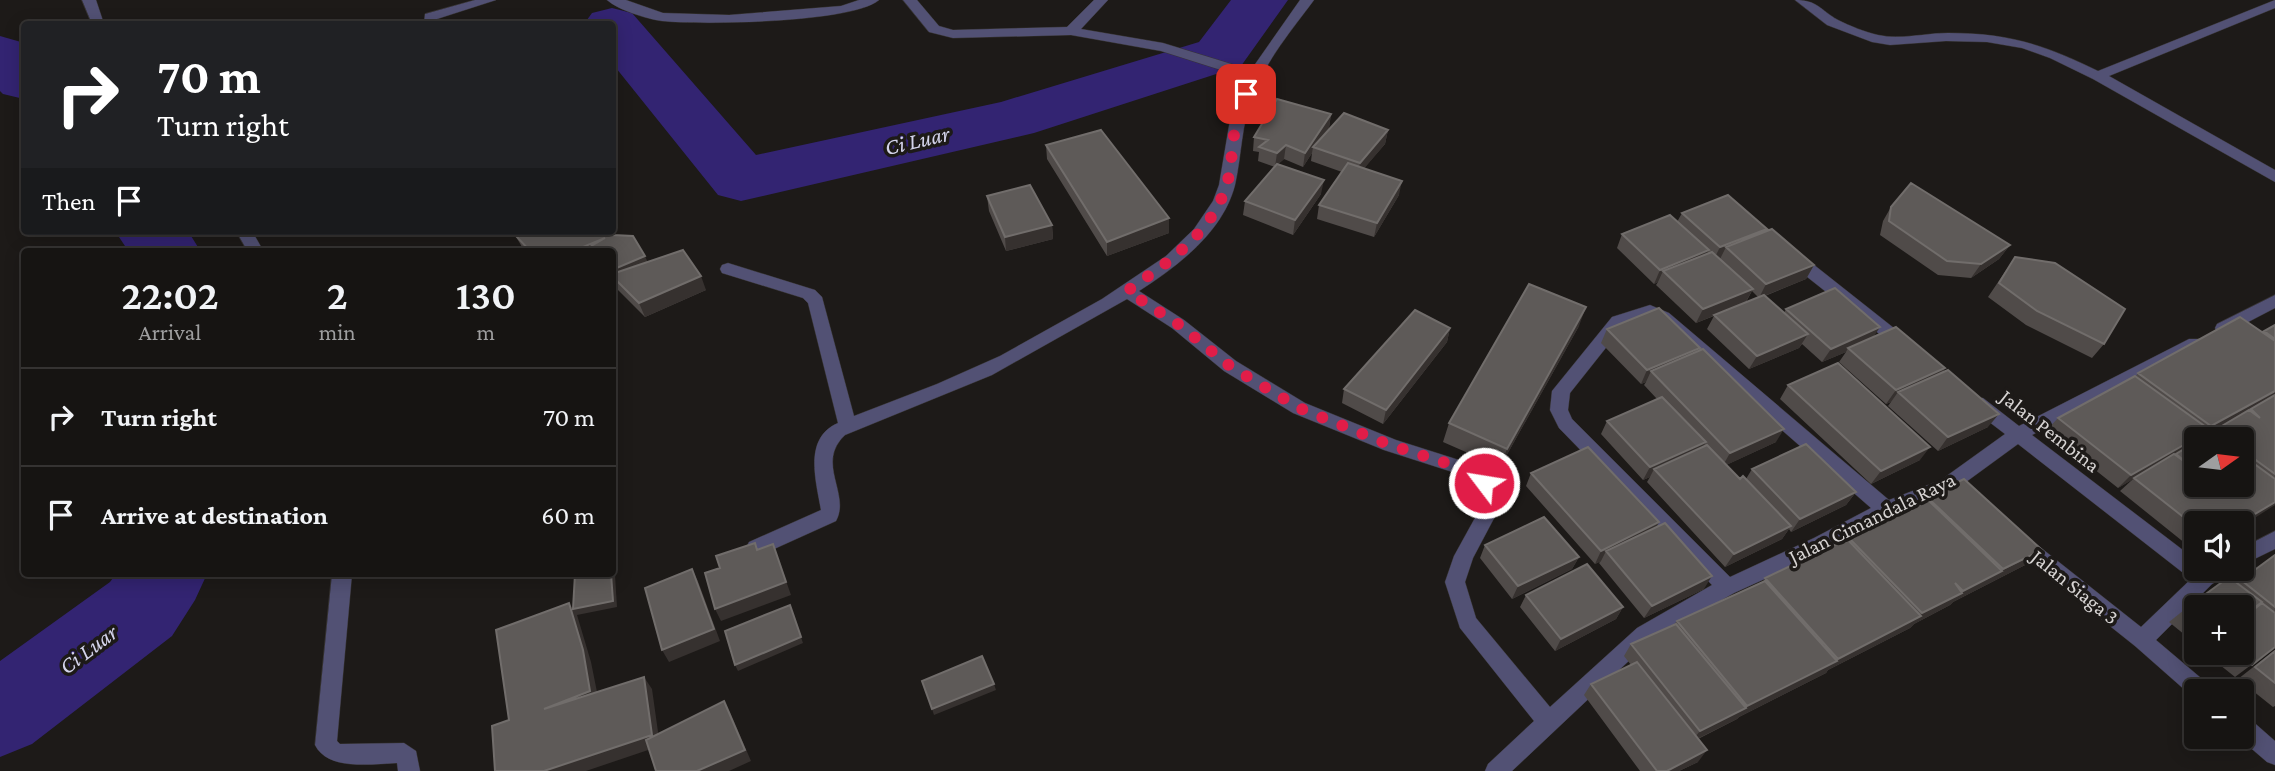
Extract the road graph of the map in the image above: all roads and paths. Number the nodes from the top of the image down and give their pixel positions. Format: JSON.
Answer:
{"nodes":[{"id":1,"x":89,"y":0,"type":"edge"},
{"id":2,"x":438,"y":0,"type":"edge"},
{"id":3,"x":489,"y":0,"type":"edge"},
{"id":4,"x":614,"y":0,"type":"edge"},
{"id":5,"x":873,"y":0,"type":"edge"},
{"id":6,"x":910,"y":0,"type":"edge"},
{"id":7,"x":1101,"y":0,"type":"edge"},
{"id":8,"x":1307,"y":0,"type":"edge"},
{"id":9,"x":1802,"y":0,"type":"edge"},
{"id":10,"x":2275,"y":3,"type":"edge"},
{"id":11,"x":97,"y":21,"type":"edge"},
{"id":12,"x":430,"y":21,"type":"edge"},
{"id":13,"x":1071,"y":31,"type":"junction"},
{"id":14,"x":1252,"y":75,"type":"junction"},
{"id":15,"x":2098,"y":76,"type":"junction"},
{"id":16,"x":2275,"y":177,"type":"edge"},
{"id":17,"x":1781,"y":248,"type":"edge"},
{"id":18,"x":728,"y":269,"type":"dead end"},
{"id":19,"x":1127,"y":291,"type":"junction"},
{"id":20,"x":2275,"y":301,"type":"edge"},
{"id":21,"x":1921,"y":358,"type":"edge"},
{"id":22,"x":1964,"y":393,"type":"edge"},
{"id":23,"x":848,"y":426,"type":"junction"},
{"id":24,"x":2017,"y":435,"type":"junction"},
{"id":25,"x":1948,"y":485,"type":"junction"},
{"id":26,"x":1969,"y":502,"type":"edge"},
{"id":27,"x":1886,"y":509,"type":"junction"},
{"id":28,"x":2001,"y":528,"type":"edge"},
{"id":29,"x":2275,"y":539,"type":"edge"},
{"id":30,"x":756,"y":548,"type":"edge"},
{"id":31,"x":2254,"y":550,"type":"edge"},
{"id":32,"x":2184,"y":553,"type":"edge"},
{"id":33,"x":342,"y":577,"type":"edge"},
{"id":34,"x":2205,"y":581,"type":"edge"},
{"id":35,"x":1727,"y":587,"type":"junction"},
{"id":36,"x":2142,"y":640,"type":"junction"},
{"id":37,"x":2187,"y":679,"type":"edge"},
{"id":38,"x":1549,"y":723,"type":"junction"},
{"id":39,"x":2254,"y":737,"type":"edge"},
{"id":40,"x":2275,"y":755,"type":"edge"},
{"id":41,"x":409,"y":771,"type":"edge"},
{"id":42,"x":1496,"y":771,"type":"edge"}],
"edges":[{"from":1,"to":11,"type":"street"},
{"from":2,"to":12,"type":"street"},
{"from":3,"to":12,"type":"street"},
{"from":4,"to":5,"type":"street"},
{"from":6,"to":13,"type":"street"},
{"from":7,"to":13,"type":"street"},
{"from":8,"to":14,"type":"street"},
{"from":9,"to":15,"type":"street"},
{"from":10,"to":15,"type":"street"},
{"from":13,"to":14,"type":"street"},
{"from":14,"to":19,"type":"street"},
{"from":15,"to":16,"type":"street"},
{"from":17,"to":21,"type":"street"},
{"from":18,"to":23,"type":"street"},
{"from":19,"to":23,"type":"street"},
{"from":19,"to":38,"type":"street"},
{"from":20,"to":24,"type":"street","name":"Jalan Cimandala Raya"},
{"from":22,"to":24,"type":"street","name":"Jalan Pembina"},
{"from":23,"to":30,"type":"street"},
{"from":24,"to":25,"type":"street","name":"Jalan Cimandala Raya"},
{"from":24,"to":32,"type":"street","name":"Jalan Pembina"},
{"from":25,"to":26,"type":"street"},
{"from":25,"to":27,"type":"street","name":"Jalan Cimandala Raya"},
{"from":27,"to":35,"type":"street","name":"Jalan Cimandala Raya"},
{"from":27,"to":35,"type":"street"},
{"from":28,"to":36,"type":"street","name":"Jalan Siaga 3"},
{"from":29,"to":31,"type":"street"},
{"from":33,"to":41,"type":"street"},
{"from":34,"to":36,"type":"street"},
{"from":35,"to":38,"type":"street","name":"Jalan Cimandala Raya"},
{"from":36,"to":37,"type":"street","name":"Jalan Siaga 3"},
{"from":38,"to":42,"type":"street","name":"Jalan Cimandala Raya"},
{"from":39,"to":40,"type":"street"}]}
